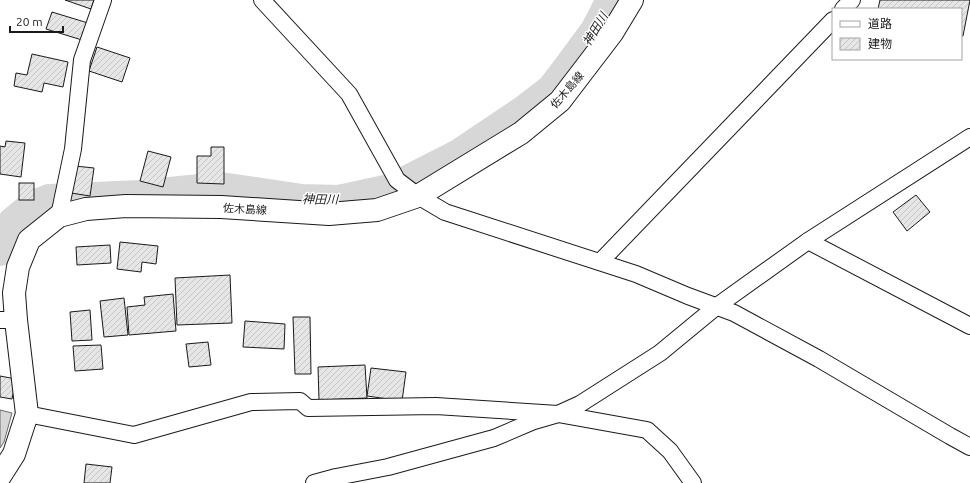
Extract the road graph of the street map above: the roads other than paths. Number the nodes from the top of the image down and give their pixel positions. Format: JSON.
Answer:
{"nodes":[{"id":1,"x":103,"y":0,"type":"edge"},
{"id":2,"x":262,"y":0,"type":"edge"},
{"id":3,"x":632,"y":0,"type":"edge"},
{"id":4,"x":852,"y":0,"type":"edge"},
{"id":5,"x":844,"y":8,"type":"edge"},
{"id":6,"x":832,"y":21,"type":"edge"},
{"id":7,"x":970,"y":137,"type":"edge"},
{"id":8,"x":418,"y":196,"type":"junction"},
{"id":9,"x":59,"y":216,"type":"junction"},
{"id":10,"x":808,"y":241,"type":"junction"},
{"id":11,"x":600,"y":262,"type":"junction"},
{"id":12,"x":717,"y":306,"type":"junction"},
{"id":13,"x":8,"y":320,"type":"edge"},
{"id":14,"x":970,"y":326,"type":"edge"},
{"id":15,"x":26,"y":414,"type":"junction"},
{"id":16,"x":558,"y":414,"type":"junction"},
{"id":17,"x":970,"y":447,"type":"edge"},
{"id":18,"x":0,"y":476,"type":"edge"},
{"id":19,"x":314,"y":483,"type":"edge"},
{"id":20,"x":693,"y":483,"type":"edge"}],
"edges":[{"from":1,"to":9,"type":"street"},
{"from":2,"to":8,"type":"street"},
{"from":3,"to":8,"type":"main road","name":"佐木島線"},
{"from":4,"to":5,"type":"street"},
{"from":6,"to":11,"type":"street"},
{"from":7,"to":10,"type":"street"},
{"from":8,"to":9,"type":"main road","name":"佐木島線"},
{"from":8,"to":11,"type":"street"},
{"from":9,"to":13,"type":"main road","name":"佐木島線"},
{"from":10,"to":12,"type":"street"},
{"from":10,"to":14,"type":"street"},
{"from":11,"to":12,"type":"street"},
{"from":12,"to":16,"type":"street"},
{"from":12,"to":17,"type":"street"},
{"from":13,"to":15,"type":"main road","name":"佐木島線"},
{"from":15,"to":16,"type":"street"},
{"from":15,"to":18,"type":"main road","name":"佐木島線"},
{"from":16,"to":19,"type":"street"},
{"from":16,"to":20,"type":"street"}]}
